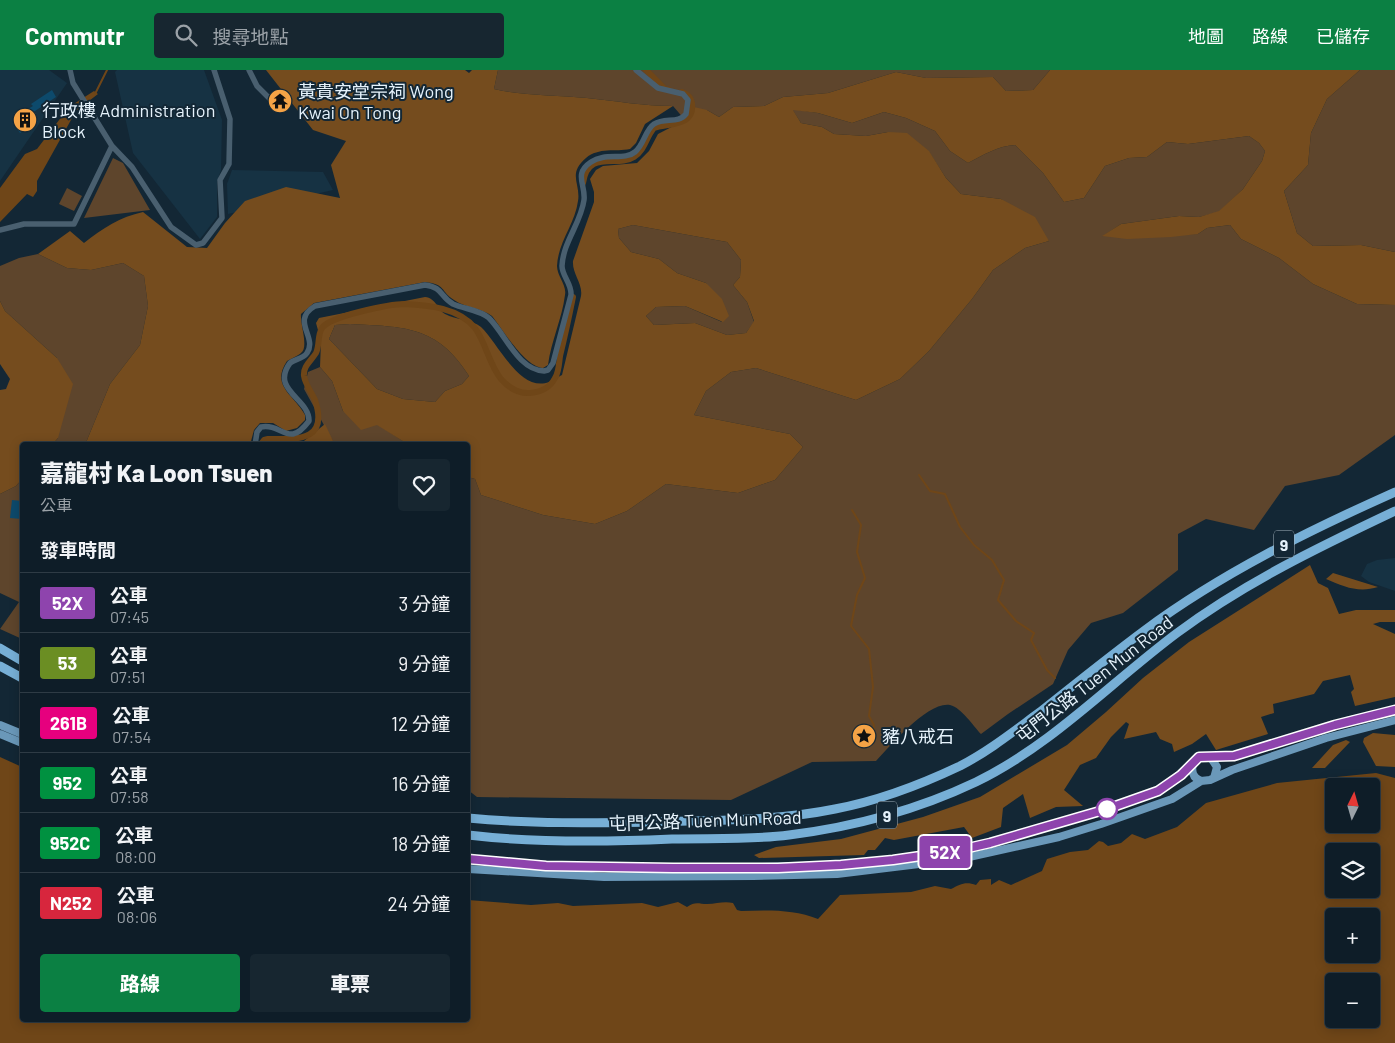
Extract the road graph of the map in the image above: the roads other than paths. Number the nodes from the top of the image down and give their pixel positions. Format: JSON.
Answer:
{"nodes":[{"id":1,"x":70,"y":70,"type":"edge"},
{"id":2,"x":214,"y":70,"type":"edge"},
{"id":3,"x":249,"y":70,"type":"edge"},
{"id":4,"x":636,"y":70,"type":"edge"},
{"id":5,"x":270,"y":99,"type":"dead end"},
{"id":6,"x":112,"y":146,"type":"junction"},
{"id":7,"x":0,"y":230,"type":"edge"},
{"id":8,"x":255,"y":442,"type":"edge"},
{"id":9,"x":1395,"y":492,"type":"edge"},
{"id":10,"x":1395,"y":511,"type":"edge"},
{"id":11,"x":0,"y":648,"type":"edge"},
{"id":12,"x":20,"y":660,"type":"edge"},
{"id":13,"x":0,"y":666,"type":"edge"},
{"id":14,"x":20,"y":677,"type":"edge"},
{"id":15,"x":1395,"y":710,"type":"edge"},
{"id":16,"x":1395,"y":720,"type":"edge"},
{"id":17,"x":0,"y":725,"type":"edge"},
{"id":18,"x":20,"y":733,"type":"edge"},
{"id":19,"x":0,"y":734,"type":"edge"},
{"id":20,"x":20,"y":742,"type":"edge"},
{"id":21,"x":1211,"y":758,"type":"junction"},
{"id":22,"x":1193,"y":764,"type":"junction"},
{"id":23,"x":1214,"y":778,"type":"junction"},
{"id":24,"x":1201,"y":781,"type":"junction"},
{"id":25,"x":1141,"y":797,"type":"tunnel mouth"},
{"id":26,"x":470,"y":818,"type":"edge"},
{"id":27,"x":470,"y":835,"type":"edge"},
{"id":28,"x":966,"y":849,"type":"tunnel mouth"},
{"id":29,"x":470,"y":859,"type":"edge"},
{"id":30,"x":470,"y":868,"type":"edge"}],
"edges":[{"from":1,"to":6,"type":"street"},
{"from":2,"to":6,"type":"street"},
{"from":3,"to":5,"type":"street"},
{"from":4,"to":8,"type":"street"},
{"from":6,"to":7,"type":"street"},
{"from":9,"to":26,"type":"highway","name":"屯門公路 Tuen Mun Road","number":"9"},
{"from":10,"to":27,"type":"highway","name":"屯門公路 Tuen Mun Road","number":"9"},
{"from":11,"to":12,"type":"highway"},
{"from":13,"to":14,"type":"highway"},
{"from":15,"to":21,"type":"main road"},
{"from":16,"to":23,"type":"main road"},
{"from":17,"to":18,"type":"main road"},
{"from":19,"to":20,"type":"main road"},
{"from":21,"to":22,"type":"main road"},
{"from":21,"to":23,"type":"main road"},
{"from":22,"to":24,"type":"main road"},
{"from":22,"to":25,"type":"main road"},
{"from":23,"to":24,"type":"main road"},
{"from":24,"to":30,"type":"main road"},
{"from":28,"to":29,"type":"main road"}]}
